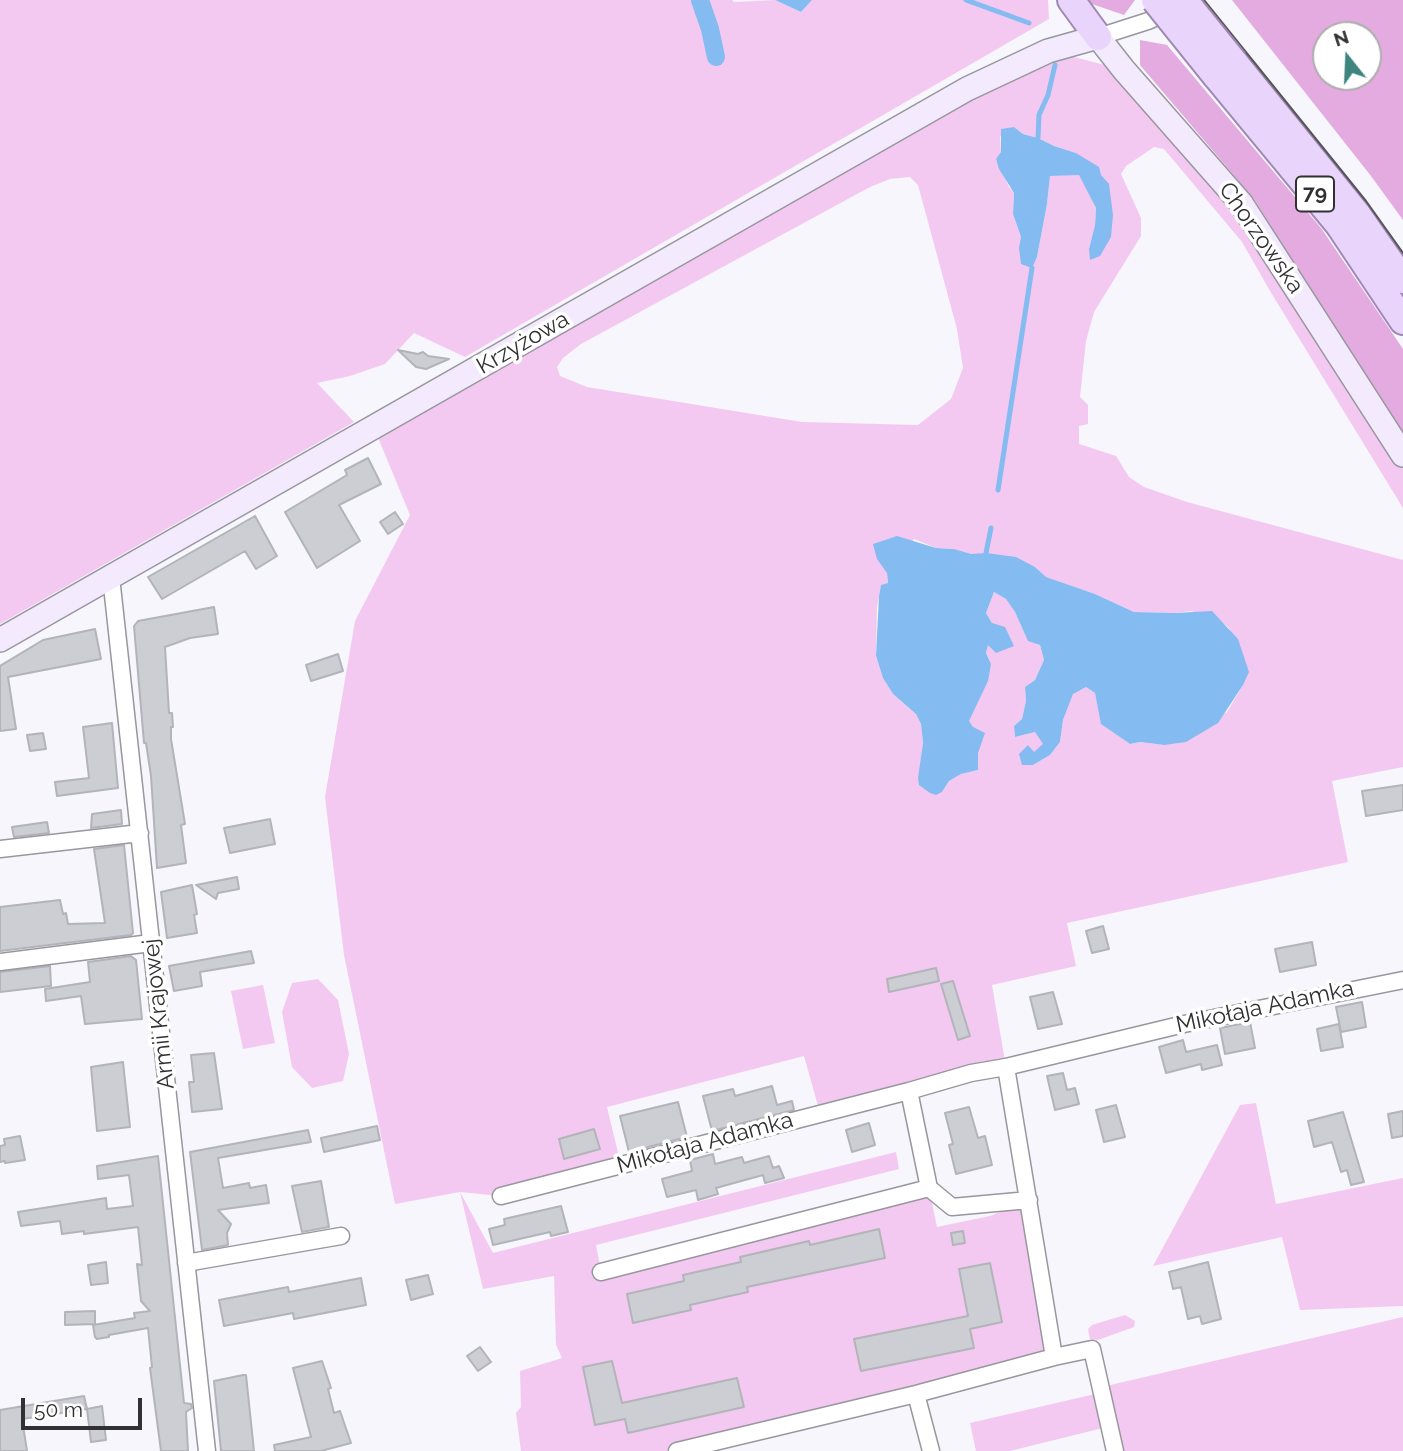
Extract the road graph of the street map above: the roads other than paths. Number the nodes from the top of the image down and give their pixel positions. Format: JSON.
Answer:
{"nodes":[{"id":1,"x":1071,"y":0,"type":"edge"},
{"id":2,"x":1155,"y":0,"type":"edge"},
{"id":3,"x":1184,"y":0,"type":"edge"},
{"id":4,"x":1194,"y":0,"type":"edge"},
{"id":5,"x":1098,"y":37,"type":"junction"},
{"id":6,"x":1225,"y":69,"type":"junction"},
{"id":7,"x":1403,"y":280,"type":"edge"},
{"id":8,"x":1403,"y":321,"type":"edge"},
{"id":9,"x":1403,"y":454,"type":"edge"},
{"id":10,"x":111,"y":578,"type":"junction"},
{"id":11,"x":0,"y":640,"type":"edge"},
{"id":12,"x":140,"y":833,"type":"junction"},
{"id":13,"x":0,"y":849,"type":"edge"},
{"id":14,"x":151,"y":943,"type":"junction"},
{"id":15,"x":0,"y":962,"type":"edge"},
{"id":16,"x":1403,"y":981,"type":"edge"},
{"id":17,"x":1006,"y":1067,"type":"junction"},
{"id":18,"x":909,"y":1091,"type":"junction"},
{"id":19,"x":929,"y":1188,"type":"junction"},
{"id":20,"x":500,"y":1196,"type":"dead end"},
{"id":21,"x":1029,"y":1200,"type":"junction"},
{"id":22,"x":341,"y":1236,"type":"dead end"},
{"id":23,"x":186,"y":1263,"type":"junction"},
{"id":24,"x":601,"y":1272,"type":"dead end"},
{"id":25,"x":1054,"y":1357,"type":"junction"},
{"id":26,"x":916,"y":1394,"type":"junction"},
{"id":27,"x":207,"y":1451,"type":"edge"},
{"id":28,"x":677,"y":1451,"type":"edge"},
{"id":29,"x":931,"y":1451,"type":"edge"},
{"id":30,"x":1115,"y":1451,"type":"edge"}],
"edges":[{"from":1,"to":5,"type":"main road"},
{"from":2,"to":6,"type":"main road","number":"79","bridge":true},
{"from":3,"to":6,"type":"main road","number":"79","bridge":true},
{"from":4,"to":5,"type":"street"},
{"from":5,"to":9,"type":"street","name":"Chorzowska"},
{"from":5,"to":10,"type":"street","name":"Krzyżowa"},
{"from":6,"to":7,"type":"main road","number":"79"},
{"from":6,"to":8,"type":"main road","number":"79"},
{"from":10,"to":11,"type":"street","name":"Krzyżowa"},
{"from":10,"to":12,"type":"street","name":"Armii Krajowej"},
{"from":12,"to":13,"type":"street"},
{"from":12,"to":14,"type":"street","name":"Armii Krajowej"},
{"from":14,"to":15,"type":"street"},
{"from":14,"to":23,"type":"street","name":"Armii Krajowej"},
{"from":16,"to":17,"type":"street","name":"Mikołaja Adamka"},
{"from":17,"to":18,"type":"street","name":"Mikołaja Adamka"},
{"from":17,"to":21,"type":"street"},
{"from":18,"to":19,"type":"street"},
{"from":18,"to":20,"type":"street","name":"Mikołaja Adamka"},
{"from":19,"to":21,"type":"street"},
{"from":19,"to":24,"type":"street"},
{"from":21,"to":25,"type":"street"},
{"from":22,"to":23,"type":"street"},
{"from":23,"to":27,"type":"street","name":"Armii Krajowej"},
{"from":25,"to":26,"type":"street"},
{"from":25,"to":30,"type":"street"},
{"from":26,"to":28,"type":"street"},
{"from":26,"to":29,"type":"street"}]}
